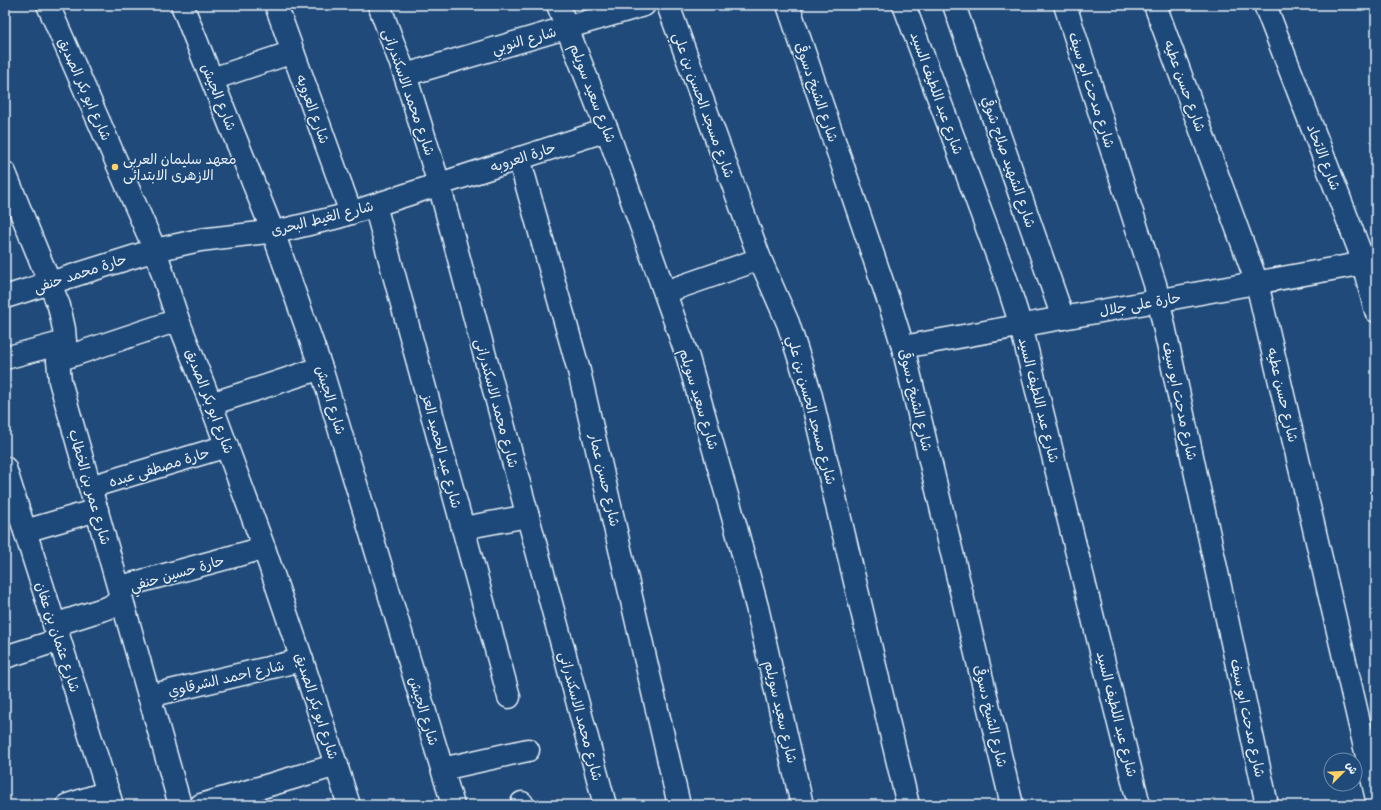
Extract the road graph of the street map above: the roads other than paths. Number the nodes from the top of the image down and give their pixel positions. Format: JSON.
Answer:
{"nodes":[{"id":1,"x":48,"y":5,"type":"edge"},
{"id":2,"x":182,"y":5,"type":"edge"},
{"id":3,"x":276,"y":5,"type":"edge"},
{"id":4,"x":379,"y":5,"type":"edge"},
{"id":5,"x":558,"y":5,"type":"edge"},
{"id":6,"x":644,"y":5,"type":"edge"},
{"id":7,"x":668,"y":5,"type":"edge"},
{"id":8,"x":788,"y":5,"type":"edge"},
{"id":9,"x":904,"y":5,"type":"edge"},
{"id":10,"x":954,"y":5,"type":"edge"},
{"id":11,"x":1065,"y":5,"type":"edge"},
{"id":12,"x":1155,"y":5,"type":"edge"},
{"id":13,"x":1264,"y":5,"type":"edge"},
{"id":14,"x":567,"y":27,"type":"junction"},
{"id":15,"x":293,"y":52,"type":"junction"},
{"id":16,"x":405,"y":74,"type":"junction"},
{"id":17,"x":212,"y":79,"type":"junction"},
{"id":18,"x":607,"y":130,"type":"junction"},
{"id":19,"x":519,"y":158,"type":"junction"},
{"id":20,"x":5,"y":173,"type":"edge"},
{"id":21,"x":439,"y":184,"type":"junction"},
{"id":22,"x":375,"y":205,"type":"junction"},
{"id":23,"x":351,"y":213,"type":"junction"},
{"id":24,"x":273,"y":232,"type":"junction"},
{"id":25,"x":155,"y":250,"type":"junction"},
{"id":26,"x":760,"y":259,"type":"junction"},
{"id":27,"x":1370,"y":262,"type":"edge"},
{"id":28,"x":49,"y":283,"type":"junction"},
{"id":29,"x":1257,"y":283,"type":"junction"},
{"id":30,"x":665,"y":292,"type":"junction"},
{"id":31,"x":5,"y":297,"type":"edge"},
{"id":32,"x":1159,"y":301,"type":"junction"},
{"id":33,"x":1376,"y":311,"type":"edge"},
{"id":34,"x":1063,"y":318,"type":"junction"},
{"id":35,"x":178,"y":320,"type":"junction"},
{"id":36,"x":1021,"y":326,"type":"junction"},
{"id":37,"x":903,"y":348,"type":"junction"},
{"id":38,"x":62,"y":351,"type":"junction"},
{"id":39,"x":5,"y":358,"type":"edge"},
{"id":40,"x":321,"y":368,"type":"junction"},
{"id":41,"x":211,"y":404,"type":"junction"},
{"id":42,"x":227,"y":446,"type":"junction"},
{"id":43,"x":5,"y":468,"type":"edge"},
{"id":44,"x":90,"y":487,"type":"junction"},
{"id":45,"x":10,"y":502,"type":"edge"},
{"id":46,"x":97,"y":510,"type":"junction"},
{"id":47,"x":528,"y":516,"type":"junction"},
{"id":48,"x":463,"y":528,"type":"junction"},
{"id":49,"x":25,"y":531,"type":"junction"},
{"id":50,"x":264,"y":548,"type":"junction"},
{"id":51,"x":120,"y":595,"type":"junction"},
{"id":52,"x":57,"y":633,"type":"junction"},
{"id":53,"x":5,"y":657,"type":"edge"},
{"id":54,"x":302,"y":660,"type":"junction"},
{"id":55,"x":149,"y":696,"type":"junction"},
{"id":56,"x":509,"y":697,"type":"dead end"},
{"id":57,"x":528,"y":750,"type":"dead end"},
{"id":58,"x":337,"y":766,"type":"junction"},
{"id":59,"x":442,"y":769,"type":"junction"},
{"id":60,"x":1376,"y":795,"type":"edge"},
{"id":61,"x":110,"y":798,"type":"edge"},
{"id":62,"x":68,"y":805,"type":"edge"},
{"id":63,"x":180,"y":805,"type":"edge"},
{"id":64,"x":201,"y":805,"type":"edge"},
{"id":65,"x":349,"y":805,"type":"edge"},
{"id":66,"x":453,"y":805,"type":"edge"},
{"id":67,"x":605,"y":805,"type":"edge"},
{"id":68,"x":679,"y":805,"type":"edge"},
{"id":69,"x":802,"y":805,"type":"edge"},
{"id":70,"x":908,"y":805,"type":"edge"},
{"id":71,"x":1012,"y":805,"type":"edge"},
{"id":72,"x":1139,"y":805,"type":"edge"},
{"id":73,"x":1267,"y":805,"type":"edge"}],
"edges":[{"from":1,"to":25,"type":"street","name":"شارع ابو بكر الصديق"},
{"from":2,"to":17,"type":"street","name":"شارع الجيش"},
{"from":3,"to":15,"type":"street","name":"شارع العروبه"},
{"from":4,"to":16,"type":"street","name":"شارع محمد الاسكندرانى"},
{"from":5,"to":14,"type":"street","name":"شارع سعيد سويلم"},
{"from":6,"to":14,"type":"street","name":"شارع النوبي"},
{"from":7,"to":26,"type":"street","name":"شارع مسجد الحسن بن علي"},
{"from":8,"to":37,"type":"street","name":"شارع الشيخ دسوقى"},
{"from":9,"to":36,"type":"street","name":"شارع عبد اللطيف السيد"},
{"from":10,"to":34,"type":"street","name":"شارع الشهيد صلاح شوقي"},
{"from":11,"to":32,"type":"street","name":"شارع مدحت ابو سيف"},
{"from":12,"to":29,"type":"street","name":"شارع حسن عطيه"},
{"from":13,"to":27,"type":"street","name":"شارع الاتحاد"},
{"from":14,"to":16,"type":"street","name":"شارع النوبي"},
{"from":14,"to":18,"type":"street","name":"شارع سعيد سويلم"},
{"from":15,"to":17,"type":"street"},
{"from":15,"to":23,"type":"street","name":"شارع العروبه"},
{"from":16,"to":21,"type":"street","name":"شارع محمد الاسكندرانى"},
{"from":17,"to":24,"type":"street","name":"شارع الجيش"},
{"from":18,"to":19,"type":"street","name":"حارة العروبه"},
{"from":18,"to":30,"type":"street","name":"شارع سعيد سويلم"},
{"from":19,"to":21,"type":"street","name":"حارة العروبه"},
{"from":19,"to":68,"type":"street","name":"شارع حسن عمار"},
{"from":20,"to":28,"type":"street","name":"شارع عمر بن الخطاب"},
{"from":21,"to":22,"type":"street","name":"شارع الغيط البحرى"},
{"from":21,"to":47,"type":"street","name":"شارع محمد الاسكندرانى"},
{"from":22,"to":23,"type":"street","name":"شارع الغيط البحرى"},
{"from":22,"to":48,"type":"street","name":"شارع عبد الحميد العز"},
{"from":23,"to":24,"type":"street","name":"شارع الغيط البحرى"},
{"from":24,"to":25,"type":"street","name":"شارع الغيط البحرى"},
{"from":24,"to":40,"type":"street","name":"شارع الجيش"},
{"from":25,"to":28,"type":"street","name":"حارة محمد حنفى"},
{"from":25,"to":35,"type":"street","name":"شارع ابو بكر الصديق"},
{"from":26,"to":30,"type":"street"},
{"from":26,"to":70,"type":"street","name":"شارع مسجد الحسن بن علي"},
{"from":27,"to":29,"type":"street","name":"حارة على جلال"},
{"from":27,"to":33,"type":"street","name":"شارع الاتحاد"},
{"from":28,"to":31,"type":"street","name":"حارة محمد حنفى"},
{"from":28,"to":38,"type":"street","name":"شارع عمر بن الخطاب"},
{"from":29,"to":32,"type":"street","name":"حارة على جلال"},
{"from":29,"to":60,"type":"street","name":"شارع حسن عطيه"},
{"from":30,"to":69,"type":"street","name":"شارع سعيد سويلم"},
{"from":32,"to":34,"type":"street","name":"حارة على جلال"},
{"from":32,"to":73,"type":"street","name":"شارع مدحت ابو سيف"},
{"from":34,"to":36,"type":"street","name":"حارة على جلال"},
{"from":35,"to":38,"type":"street"},
{"from":35,"to":41,"type":"street","name":"شارع ابو بكر الصديق"},
{"from":36,"to":37,"type":"street","name":"حارة على جلال"},
{"from":36,"to":72,"type":"street","name":"شارع عبد اللطيف السيد"},
{"from":37,"to":71,"type":"street","name":"شارع الشيخ دسوقى"},
{"from":38,"to":39,"type":"street"},
{"from":38,"to":44,"type":"street","name":"شارع عمر بن الخطاب"},
{"from":40,"to":41,"type":"street"},
{"from":40,"to":59,"type":"street","name":"شارع الجيش"},
{"from":41,"to":42,"type":"street","name":"شارع ابو بكر الصديق"},
{"from":42,"to":44,"type":"street","name":"حارة مصطفى عبده"},
{"from":42,"to":50,"type":"street","name":"شارع ابو بكر الصديق"},
{"from":43,"to":45,"type":"street","name":"شارع عثمان بن عفان"},
{"from":44,"to":46,"type":"street","name":"شارع عمر بن الخطاب"},
{"from":45,"to":49,"type":"street","name":"شارع عثمان بن عفان"},
{"from":46,"to":49,"type":"street"},
{"from":46,"to":51,"type":"street","name":"شارع عمر بن الخطاب"},
{"from":47,"to":48,"type":"street"},
{"from":47,"to":67,"type":"street","name":"شارع محمد الاسكندرانى"},
{"from":48,"to":56,"type":"street","name":"شارع عبد الحميد العز"},
{"from":49,"to":52,"type":"street","name":"شارع عثمان بن عفان"},
{"from":50,"to":51,"type":"street","name":"حارة حسين حنفي"},
{"from":50,"to":54,"type":"street","name":"شارع ابو بكر الصديق"},
{"from":51,"to":52,"type":"street","name":"حارة حسين حنفي"},
{"from":51,"to":55,"type":"street","name":"شارع عمر بن الخطاب"},
{"from":52,"to":53,"type":"street","name":"حارة حسين حنفي"},
{"from":52,"to":61,"type":"street","name":"شارع عثمان بن عفان"},
{"from":54,"to":55,"type":"street","name":"شارع احمد الشرقاوي"},
{"from":54,"to":58,"type":"street","name":"شارع ابو بكر الصديق"},
{"from":55,"to":63,"type":"street","name":"شارع عمر بن الخطاب"},
{"from":57,"to":59,"type":"street"},
{"from":58,"to":64,"type":"street"},
{"from":58,"to":65,"type":"street","name":"شارع ابو بكر الصديق"},
{"from":59,"to":66,"type":"street","name":"شارع الجيش"},
{"from":61,"to":62,"type":"street"}]}
